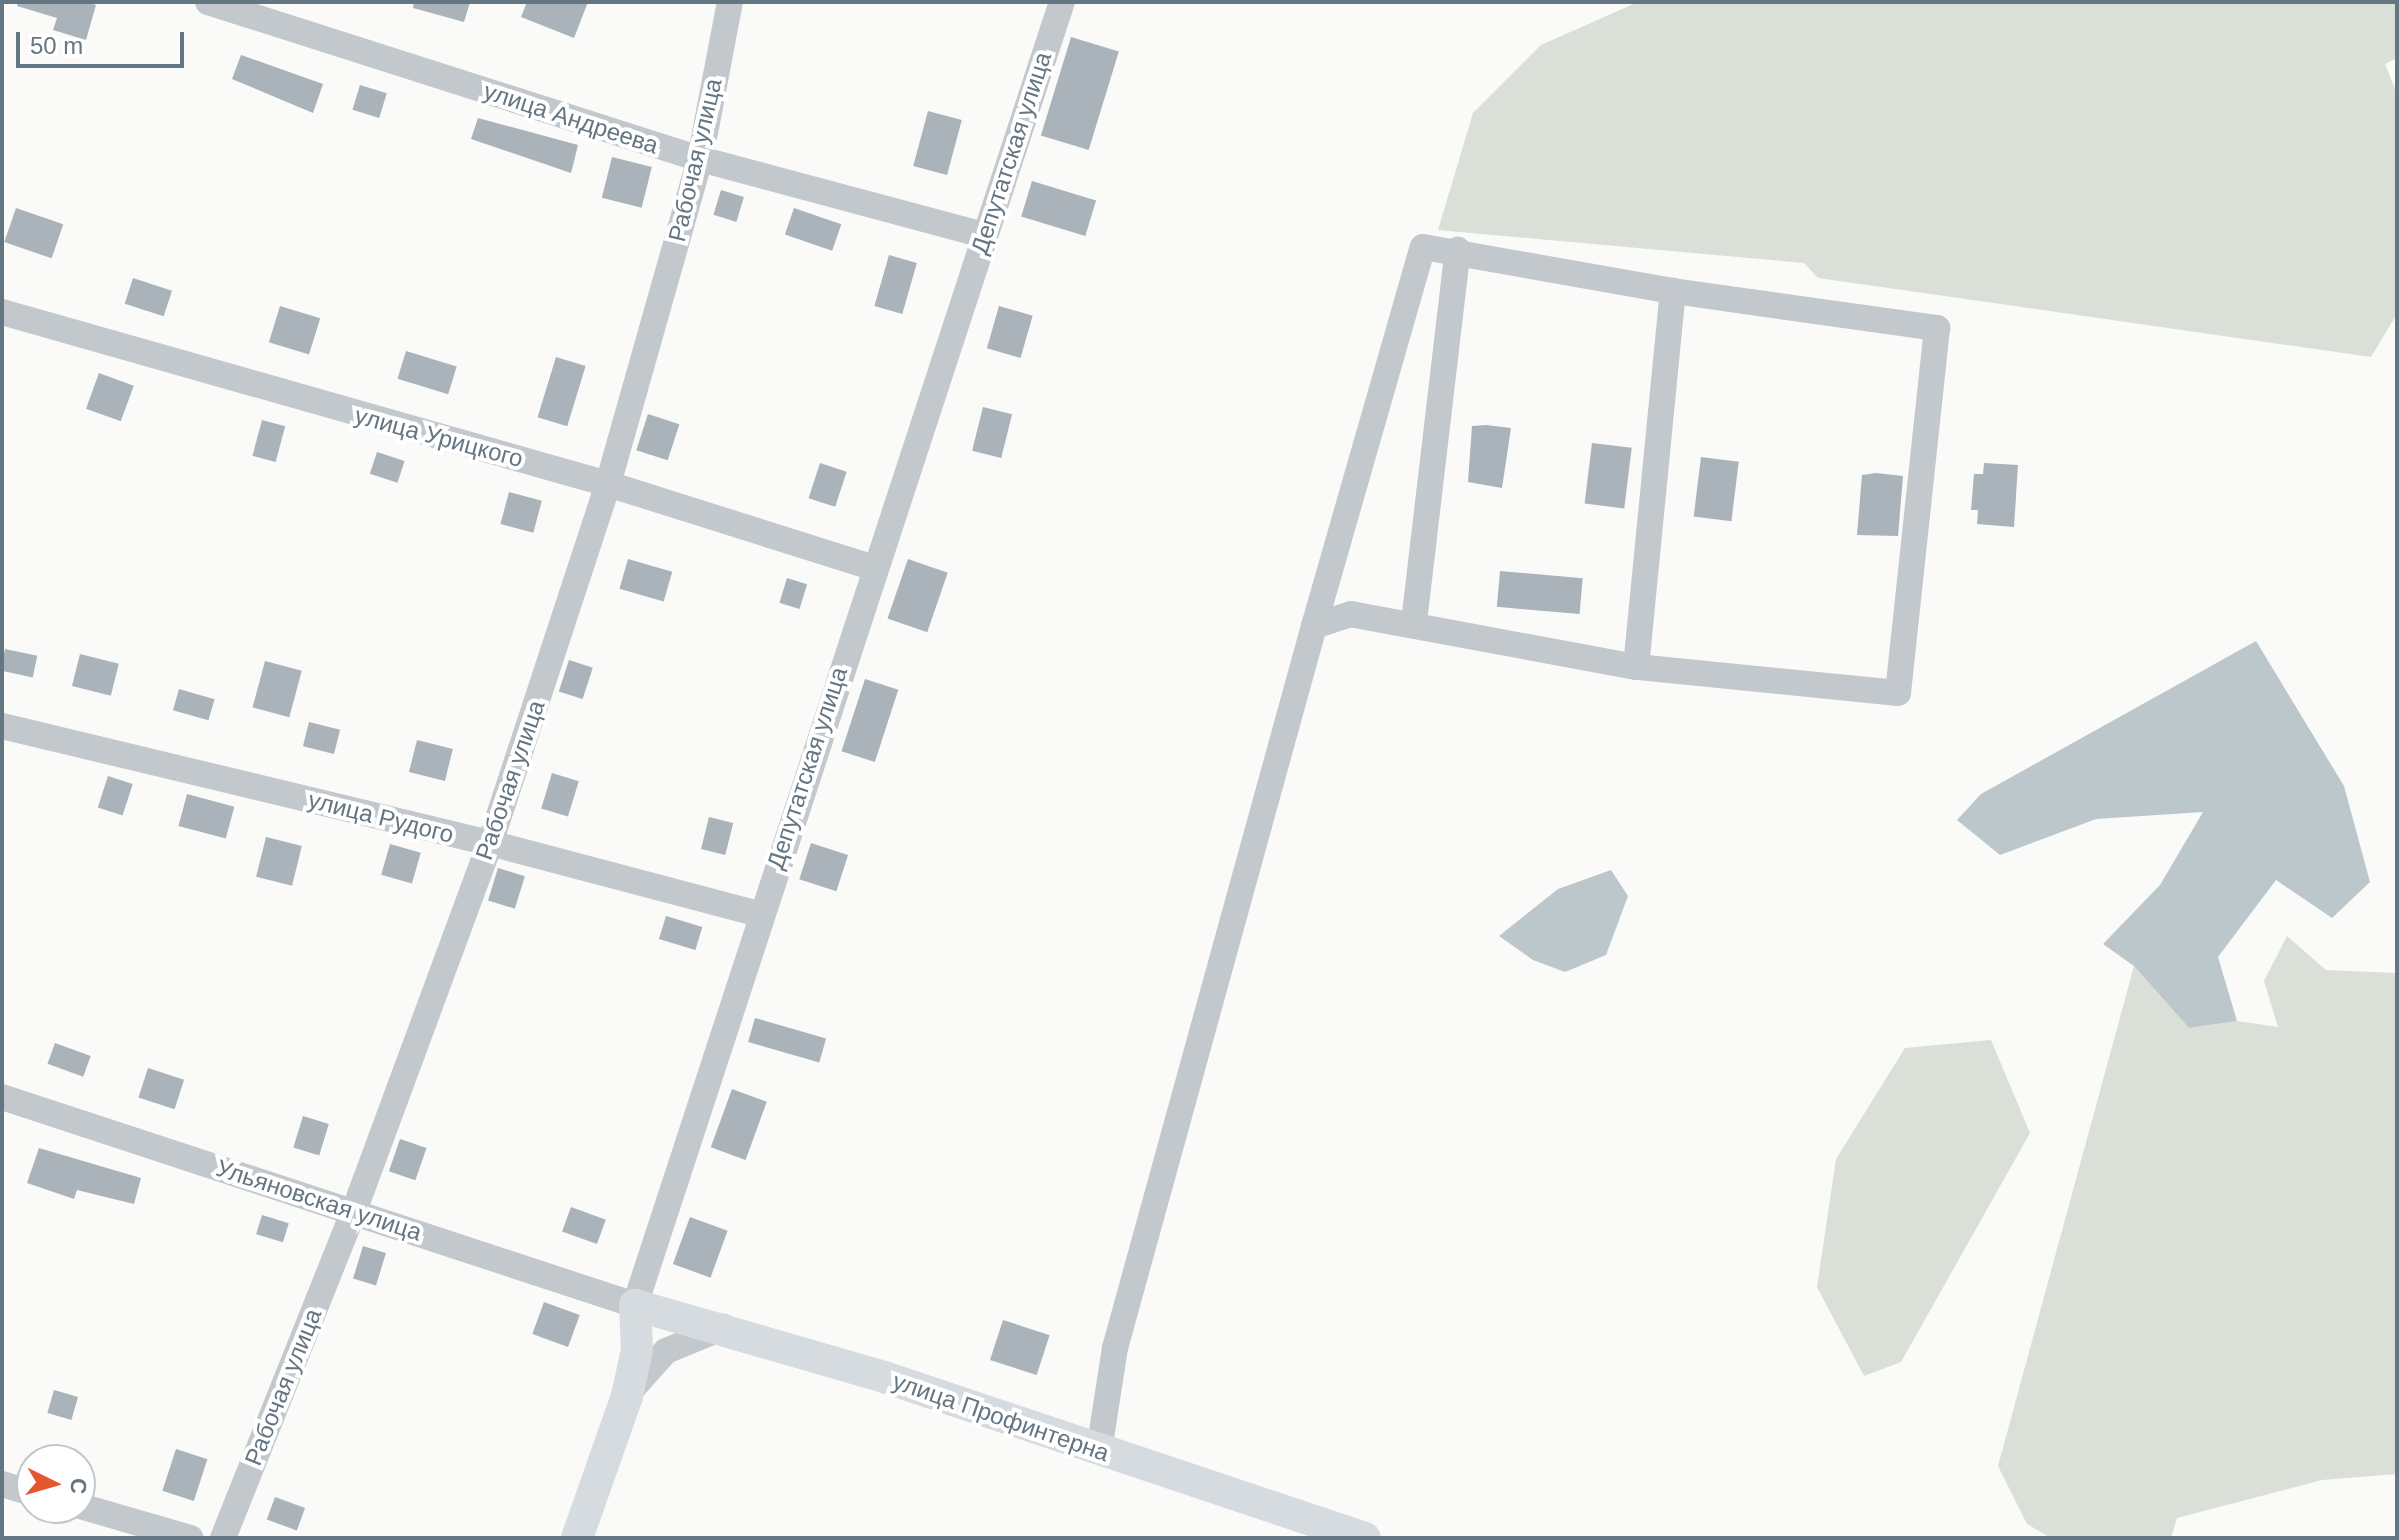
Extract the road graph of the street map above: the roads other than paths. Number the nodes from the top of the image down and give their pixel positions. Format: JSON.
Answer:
{"nodes":[{"id":1,"x":208,"y":2,"type":"edge"},
{"id":2,"x":730,"y":2,"type":"edge"},
{"id":3,"x":1062,"y":2,"type":"edge"},
{"id":4,"x":700,"y":159,"type":"junction"},
{"id":5,"x":984,"y":235,"type":"junction"},
{"id":6,"x":1458,"y":250,"type":"junction"},
{"id":7,"x":1673,"y":291,"type":"junction"},
{"id":8,"x":2,"y":312,"type":"edge"},
{"id":9,"x":608,"y":484,"type":"junction"},
{"id":10,"x":874,"y":568,"type":"junction"},
{"id":11,"x":1414,"y":622,"type":"junction"},
{"id":12,"x":1314,"y":626,"type":"junction"},
{"id":13,"x":1636,"y":667,"type":"junction"},
{"id":14,"x":2,"y":726,"type":"edge"},
{"id":15,"x":490,"y":843,"type":"junction"},
{"id":16,"x":759,"y":914,"type":"junction"},
{"id":17,"x":2,"y":1097,"type":"edge"},
{"id":18,"x":354,"y":1211,"type":"junction"},
{"id":19,"x":635,"y":1305,"type":"junction"},
{"id":20,"x":724,"y":1327,"type":"junction"},
{"id":21,"x":627,"y":1396,"type":"junction"},
{"id":22,"x":1099,"y":1451,"type":"junction"},
{"id":23,"x":96,"y":1511,"type":"edge"},
{"id":24,"x":190,"y":1538,"type":"edge"},
{"id":25,"x":223,"y":1538,"type":"edge"},
{"id":26,"x":577,"y":1538,"type":"edge"},
{"id":27,"x":1365,"y":1538,"type":"edge"}],
"edges":[{"from":1,"to":4,"type":"street","name":"улица Андреева"},
{"from":2,"to":4,"type":"street","name":"Рабочая улица"},
{"from":3,"to":5,"type":"street","name":"Депутатская улица"},
{"from":4,"to":5,"type":"street","name":"улица Андреева"},
{"from":4,"to":9,"type":"street","name":"Рабочая улица"},
{"from":5,"to":10,"type":"street","name":"Депутатская улица"},
{"from":6,"to":7,"type":"street"},
{"from":6,"to":11,"type":"street"},
{"from":6,"to":12,"type":"street"},
{"from":7,"to":13,"type":"street"},
{"from":7,"to":13,"type":"street"},
{"from":8,"to":9,"type":"street","name":"улица Урицкого"},
{"from":9,"to":10,"type":"street","name":"улица Урицкого"},
{"from":9,"to":15,"type":"street","name":"Рабочая улица"},
{"from":10,"to":16,"type":"street","name":"Депутатская улица"},
{"from":11,"to":12,"type":"street"},
{"from":11,"to":13,"type":"street"},
{"from":12,"to":22,"type":"street"},
{"from":14,"to":15,"type":"street","name":"улица Рудого"},
{"from":15,"to":16,"type":"street","name":"улица Рудого"},
{"from":15,"to":18,"type":"street","name":"Рабочая улица"},
{"from":16,"to":19,"type":"street","name":"Депутатская улица"},
{"from":17,"to":18,"type":"street","name":"Ульяновская улица"},
{"from":18,"to":19,"type":"street","name":"Ульяновская улица"},
{"from":18,"to":25,"type":"street","name":"Рабочая улица"},
{"from":19,"to":20,"type":"main road","name":"улица Профинтерна"},
{"from":19,"to":21,"type":"main road","name":"Депутатская улица"},
{"from":20,"to":21,"type":"street"},
{"from":20,"to":22,"type":"main road","name":"улица Профинтерна"},
{"from":21,"to":26,"type":"main road","name":"Депутатская улица"},
{"from":22,"to":27,"type":"main road","name":"улица Профинтерна"},
{"from":23,"to":24,"type":"street"}]}
